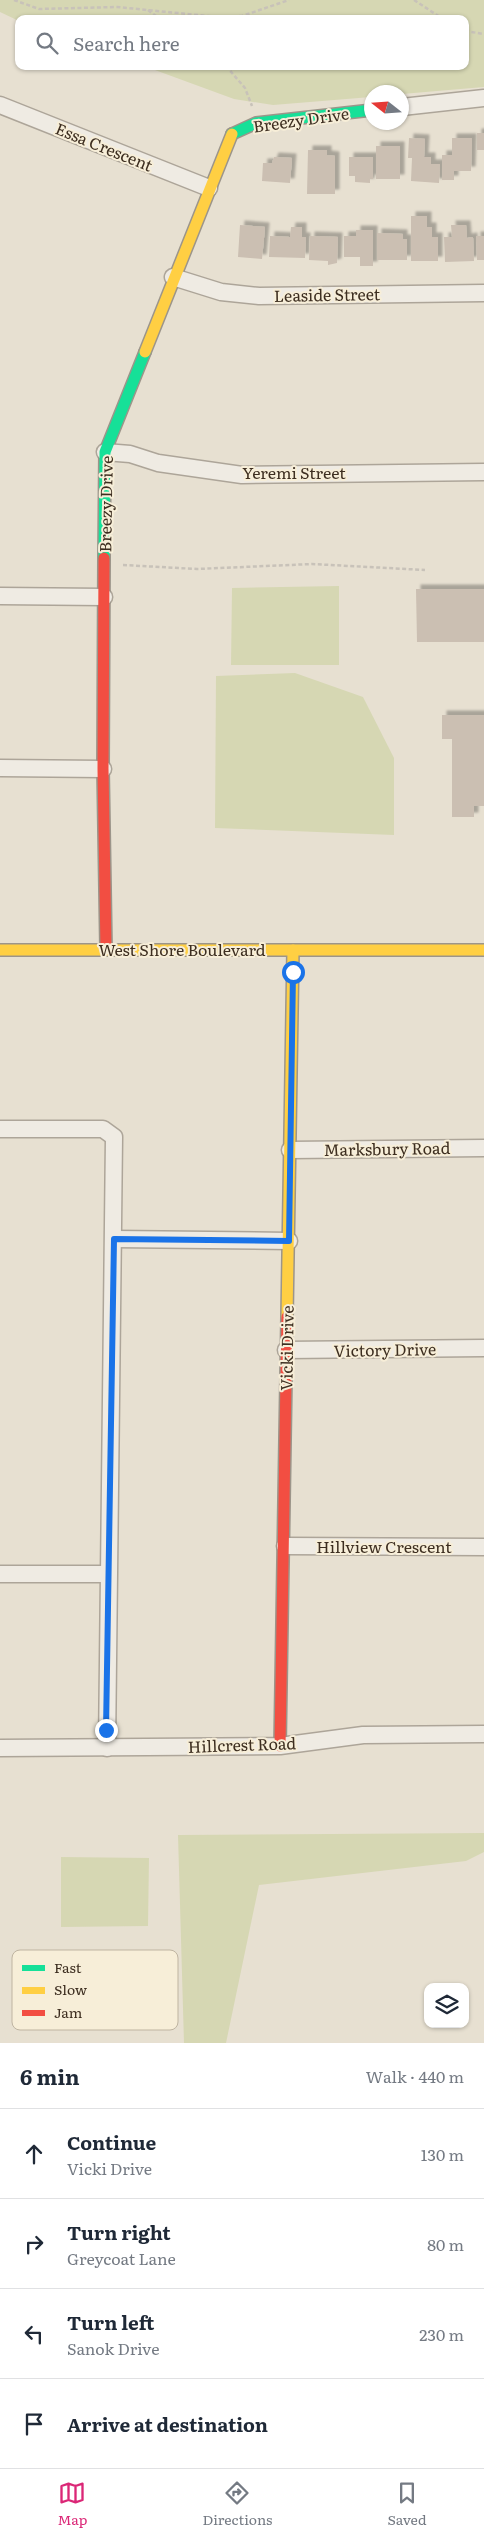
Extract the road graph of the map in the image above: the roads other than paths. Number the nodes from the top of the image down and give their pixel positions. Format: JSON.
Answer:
{"nodes":[{"id":1,"x":484,"y":98,"type":"edge"},
{"id":2,"x":0,"y":105,"type":"edge"},
{"id":3,"x":409,"y":106,"type":"edge"},
{"id":4,"x":364,"y":111,"type":"edge"},
{"id":5,"x":209,"y":188,"type":"junction"},
{"id":6,"x":173,"y":277,"type":"junction"},
{"id":7,"x":484,"y":293,"type":"edge"},
{"id":8,"x":105,"y":452,"type":"junction"},
{"id":9,"x":484,"y":472,"type":"edge"},
{"id":10,"x":0,"y":596,"type":"edge"},
{"id":11,"x":104,"y":597,"type":"junction"},
{"id":12,"x":0,"y":768,"type":"edge"},
{"id":13,"x":103,"y":769,"type":"junction"},
{"id":14,"x":0,"y":950,"type":"edge"},
{"id":15,"x":106,"y":950,"type":"junction"},
{"id":16,"x":292,"y":950,"type":"junction"},
{"id":17,"x":484,"y":950,"type":"edge"},
{"id":18,"x":0,"y":1129,"type":"edge"},
{"id":19,"x":484,"y":1148,"type":"edge"},
{"id":20,"x":290,"y":1150,"type":"junction"},
{"id":21,"x":114,"y":1239,"type":"junction"},
{"id":22,"x":289,"y":1241,"type":"junction"},
{"id":23,"x":484,"y":1348,"type":"edge"},
{"id":24,"x":286,"y":1350,"type":"junction"},
{"id":25,"x":284,"y":1546,"type":"junction"},
{"id":26,"x":484,"y":1548,"type":"edge"},
{"id":27,"x":0,"y":1574,"type":"edge"},
{"id":28,"x":108,"y":1574,"type":"junction"},
{"id":29,"x":484,"y":1734,"type":"edge"},
{"id":30,"x":280,"y":1746,"type":"junction"},
{"id":31,"x":0,"y":1748,"type":"edge"},
{"id":32,"x":107,"y":1748,"type":"junction"}],
"edges":[{"from":1,"to":3,"type":"street"},
{"from":2,"to":5,"type":"street","name":"Essa Crescent"},
{"from":4,"to":5,"type":"street","name":"Breezy Drive"},
{"from":5,"to":6,"type":"street","name":"Breezy Drive"},
{"from":6,"to":7,"type":"street","name":"Leaside Street"},
{"from":6,"to":8,"type":"street","name":"Breezy Drive"},
{"from":8,"to":9,"type":"street","name":"Yeremi Street"},
{"from":8,"to":11,"type":"street","name":"Breezy Drive"},
{"from":10,"to":11,"type":"street"},
{"from":11,"to":13,"type":"street","name":"Breezy Drive"},
{"from":12,"to":13,"type":"street"},
{"from":13,"to":15,"type":"street","name":"Breezy Drive"},
{"from":14,"to":15,"type":"street","name":"West Shore Boulevard"},
{"from":15,"to":16,"type":"street","name":"West Shore Boulevard"},
{"from":16,"to":17,"type":"street","name":"West Shore Boulevard"},
{"from":16,"to":20,"type":"street","name":"Vicki Drive"},
{"from":18,"to":21,"type":"street"},
{"from":19,"to":20,"type":"street","name":"Marksbury Road"},
{"from":20,"to":22,"type":"street","name":"Vicki Drive"},
{"from":21,"to":22,"type":"street"},
{"from":21,"to":28,"type":"street"},
{"from":22,"to":24,"type":"street","name":"Vicki Drive"},
{"from":23,"to":24,"type":"street","name":"Victory Drive"},
{"from":24,"to":25,"type":"street","name":"Vicki Drive"},
{"from":25,"to":26,"type":"street","name":"Hillview Crescent"},
{"from":25,"to":30,"type":"street","name":"Vicki Drive"},
{"from":27,"to":28,"type":"street"},
{"from":28,"to":32,"type":"street"},
{"from":29,"to":30,"type":"street","name":"Hillcrest Road"},
{"from":30,"to":32,"type":"street","name":"Hillcrest Road"},
{"from":31,"to":32,"type":"street","name":"Hillcrest Road"}]}
